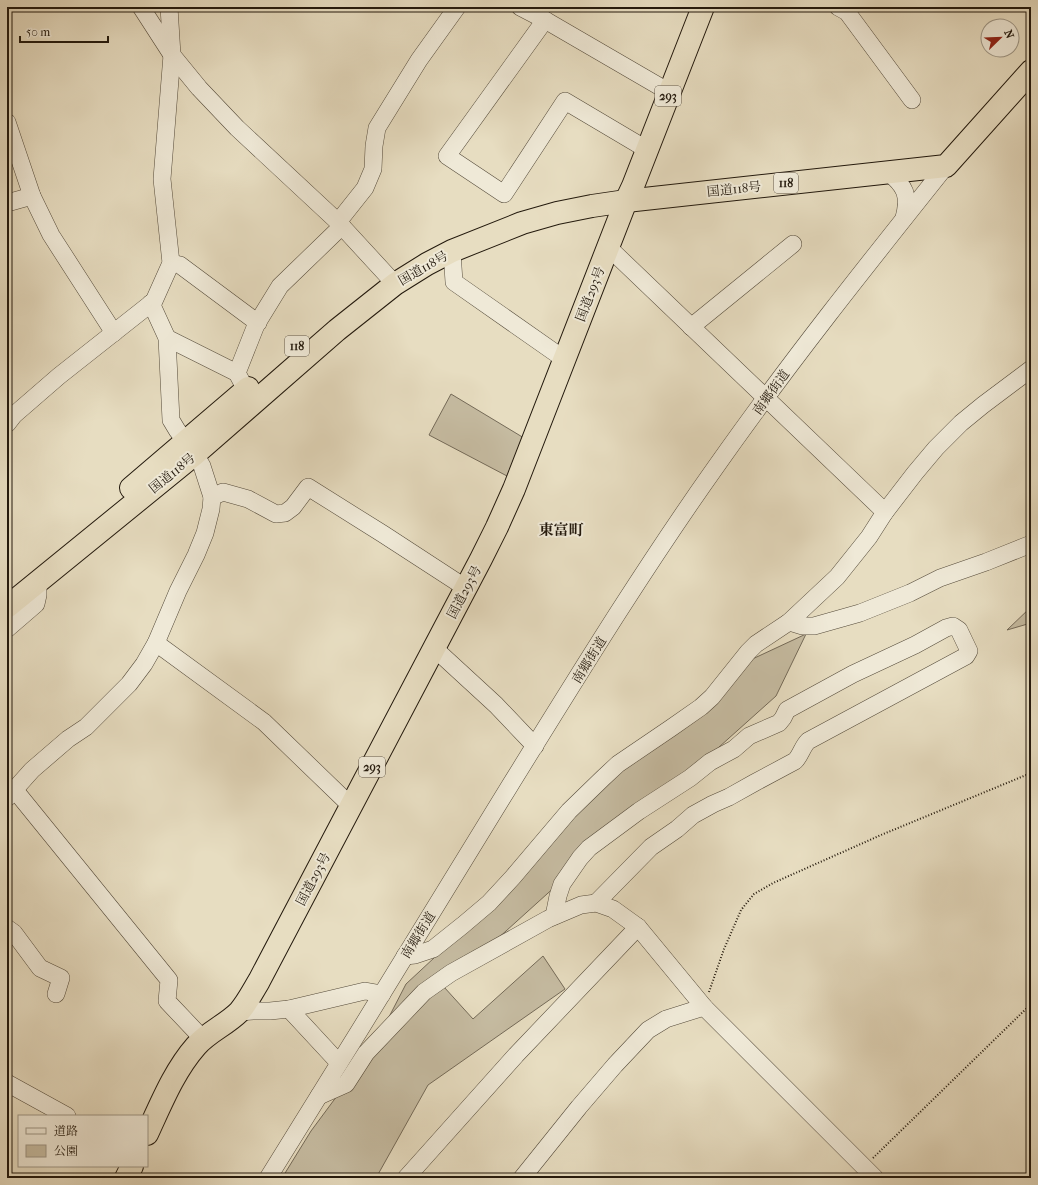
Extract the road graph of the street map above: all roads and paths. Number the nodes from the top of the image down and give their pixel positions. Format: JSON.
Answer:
{"nodes":[{"id":1,"x":141,"y":7,"type":"edge"},
{"id":2,"x":169,"y":7,"type":"edge"},
{"id":3,"x":457,"y":7,"type":"edge"},
{"id":4,"x":520,"y":7,"type":"edge"},
{"id":5,"x":703,"y":7,"type":"edge"},
{"id":6,"x":838,"y":7,"type":"edge"},
{"id":7,"x":545,"y":20,"type":"junction"},
{"id":8,"x":172,"y":55,"type":"junction"},
{"id":9,"x":1031,"y":71,"type":"edge"},
{"id":10,"x":669,"y":92,"type":"junction"},
{"id":11,"x":912,"y":100,"type":"dead end"},
{"id":12,"x":7,"y":122,"type":"edge"},
{"id":13,"x":646,"y":150,"type":"junction"},
{"id":14,"x":946,"y":166,"type":"junction"},
{"id":15,"x":888,"y":172,"type":"junction"},
{"id":16,"x":629,"y":193,"type":"junction"},
{"id":17,"x":32,"y":196,"type":"junction"},
{"id":18,"x":7,"y":203,"type":"edge"},
{"id":19,"x":904,"y":218,"type":"junction"},
{"id":20,"x":340,"y":224,"type":"junction"},
{"id":21,"x":793,"y":244,"type":"dead end"},
{"id":22,"x":608,"y":247,"type":"junction"},
{"id":23,"x":452,"y":251,"type":"junction"},
{"id":24,"x":171,"y":263,"type":"junction"},
{"id":25,"x":391,"y":279,"type":"junction"},
{"id":26,"x":151,"y":303,"type":"junction"},
{"id":27,"x":258,"y":323,"type":"junction"},
{"id":28,"x":691,"y":327,"type":"junction"},
{"id":29,"x":114,"y":333,"type":"junction"},
{"id":30,"x":167,"y":338,"type":"junction"},
{"id":31,"x":564,"y":358,"type":"junction"},
{"id":32,"x":1031,"y":369,"type":"edge"},
{"id":33,"x":241,"y":382,"type":"junction"},
{"id":34,"x":765,"y":398,"type":"junction"},
{"id":35,"x":7,"y":424,"type":"edge"},
{"id":36,"x":190,"y":448,"type":"junction"},
{"id":37,"x":212,"y":497,"type":"junction"},
{"id":38,"x":885,"y":512,"type":"junction"},
{"id":39,"x":1031,"y":544,"type":"edge"},
{"id":40,"x":38,"y":583,"type":"junction"},
{"id":41,"x":466,"y":588,"type":"junction"},
{"id":42,"x":7,"y":591,"type":"edge"},
{"id":43,"x":7,"y":608,"type":"edge"},
{"id":44,"x":789,"y":622,"type":"junction"},
{"id":45,"x":7,"y":629,"type":"edge"},
{"id":46,"x":156,"y":642,"type":"junction"},
{"id":47,"x":434,"y":648,"type":"junction"},
{"id":48,"x":535,"y":746,"type":"junction"},
{"id":49,"x":1031,"y":773,"type":"edge"},
{"id":50,"x":11,"y":794,"type":"edge"},
{"id":51,"x":351,"y":806,"type":"junction"},
{"id":52,"x":596,"y":903,"type":"junction"},
{"id":53,"x":554,"y":916,"type":"junction"},
{"id":54,"x":638,"y":927,"type":"junction"},
{"id":55,"x":7,"y":928,"type":"edge"},
{"id":56,"x":405,"y":956,"type":"junction"},
{"id":57,"x":56,"y":994,"type":"dead end"},
{"id":58,"x":382,"y":994,"type":"junction"},
{"id":59,"x":1031,"y":1004,"type":"edge"},
{"id":60,"x":704,"y":1007,"type":"junction"},
{"id":61,"x":289,"y":1009,"type":"junction"},
{"id":62,"x":239,"y":1012,"type":"junction"},
{"id":63,"x":203,"y":1039,"type":"junction"},
{"id":64,"x":340,"y":1063,"type":"junction"},
{"id":65,"x":7,"y":1083,"type":"edge"},
{"id":66,"x":319,"y":1096,"type":"junction"},
{"id":67,"x":65,"y":1115,"type":"edge"},
{"id":68,"x":148,"y":1132,"type":"edge"},
{"id":69,"x":132,"y":1167,"type":"edge"},
{"id":70,"x":869,"y":1172,"type":"edge"},
{"id":71,"x":126,"y":1178,"type":"edge"},
{"id":72,"x":268,"y":1178,"type":"edge"},
{"id":73,"x":406,"y":1178,"type":"edge"},
{"id":74,"x":522,"y":1178,"type":"edge"}],
"edges":[{"from":1,"to":8,"type":"street"},
{"from":2,"to":8,"type":"street"},
{"from":3,"to":20,"type":"street"},
{"from":4,"to":7,"type":"street"},
{"from":5,"to":10,"type":"highway","name":"国道293号","number":"293"},
{"from":6,"to":11,"type":"street"},
{"from":7,"to":10,"type":"street"},
{"from":7,"to":13,"type":"street"},
{"from":8,"to":20,"type":"street"},
{"from":8,"to":24,"type":"street"},
{"from":9,"to":14,"type":"highway"},
{"from":10,"to":13,"type":"highway","name":"国道293号","number":"293"},
{"from":12,"to":17,"type":"street"},
{"from":13,"to":16,"type":"highway","name":"国道293号","number":"293"},
{"from":14,"to":15,"type":"highway","name":"国道118号","number":"118"},
{"from":14,"to":16,"type":"highway","name":"国道118号","number":"118"},
{"from":14,"to":19,"type":"street","name":"南郷街道"},
{"from":15,"to":16,"type":"highway","name":"国道118号","number":"118"},
{"from":15,"to":19,"type":"street"},
{"from":16,"to":22,"type":"highway","name":"国道293号","number":"293"},
{"from":16,"to":23,"type":"highway","name":"国道118号","number":"118"},
{"from":16,"to":25,"type":"highway","name":"国道118号","number":"118"},
{"from":17,"to":18,"type":"street"},
{"from":17,"to":29,"type":"street"},
{"from":19,"to":34,"type":"street","name":"南郷街道"},
{"from":20,"to":25,"type":"street"},
{"from":20,"to":27,"type":"street"},
{"from":21,"to":28,"type":"street"},
{"from":22,"to":28,"type":"street"},
{"from":22,"to":31,"type":"highway","name":"国道293号","number":"293"},
{"from":23,"to":25,"type":"highway","name":"国道118号","number":"118"},
{"from":23,"to":31,"type":"street"},
{"from":24,"to":26,"type":"street"},
{"from":24,"to":27,"type":"street"},
{"from":25,"to":33,"type":"highway","name":"国道118号","number":"118"},
{"from":25,"to":36,"type":"highway","name":"国道118号","number":"118"},
{"from":26,"to":29,"type":"street"},
{"from":26,"to":30,"type":"street"},
{"from":27,"to":33,"type":"street"},
{"from":28,"to":34,"type":"street"},
{"from":29,"to":35,"type":"street"},
{"from":30,"to":33,"type":"street"},
{"from":30,"to":36,"type":"street"},
{"from":31,"to":41,"type":"highway","name":"国道293号","number":"293"},
{"from":32,"to":38,"type":"street"},
{"from":33,"to":36,"type":"highway","name":"国道118号","number":"118"},
{"from":34,"to":38,"type":"street"},
{"from":34,"to":48,"type":"street","name":"南郷街道"},
{"from":36,"to":37,"type":"street"},
{"from":36,"to":40,"type":"highway","name":"国道118号","number":"118"},
{"from":36,"to":42,"type":"highway","name":"国道118号","number":"118"},
{"from":37,"to":41,"type":"street"},
{"from":37,"to":46,"type":"street"},
{"from":38,"to":44,"type":"street"},
{"from":39,"to":44,"type":"street"},
{"from":40,"to":43,"type":"highway","name":"国道118号","number":"118"},
{"from":40,"to":45,"type":"street"},
{"from":41,"to":47,"type":"highway","name":"国道293号","number":"293"},
{"from":44,"to":56,"type":"street"},
{"from":46,"to":50,"type":"street"},
{"from":46,"to":51,"type":"street"},
{"from":47,"to":48,"type":"street"},
{"from":47,"to":51,"type":"highway","name":"国道293号","number":"293"},
{"from":48,"to":56,"type":"street","name":"南郷街道"},
{"from":49,"to":60,"type":"path"},
{"from":50,"to":63,"type":"street"},
{"from":51,"to":62,"type":"highway","name":"国道293号","number":"293"},
{"from":52,"to":53,"type":"street"},
{"from":52,"to":53,"type":"street"},
{"from":52,"to":54,"type":"street"},
{"from":53,"to":66,"type":"street"},
{"from":54,"to":60,"type":"street"},
{"from":54,"to":73,"type":"street"},
{"from":55,"to":57,"type":"street"},
{"from":56,"to":58,"type":"street","name":"南郷街道"},
{"from":58,"to":61,"type":"street"},
{"from":58,"to":64,"type":"street","name":"南郷街道"},
{"from":59,"to":70,"type":"path"},
{"from":60,"to":70,"type":"street"},
{"from":60,"to":74,"type":"street"},
{"from":61,"to":62,"type":"street"},
{"from":61,"to":64,"type":"street"},
{"from":62,"to":63,"type":"highway","name":"国道293号","number":"293"},
{"from":63,"to":68,"type":"highway","name":"国道293号","number":"293"},
{"from":64,"to":66,"type":"street","name":"南郷街道"},
{"from":65,"to":67,"type":"street"},
{"from":66,"to":72,"type":"street","name":"南郷街道"},
{"from":69,"to":71,"type":"highway"}]}
